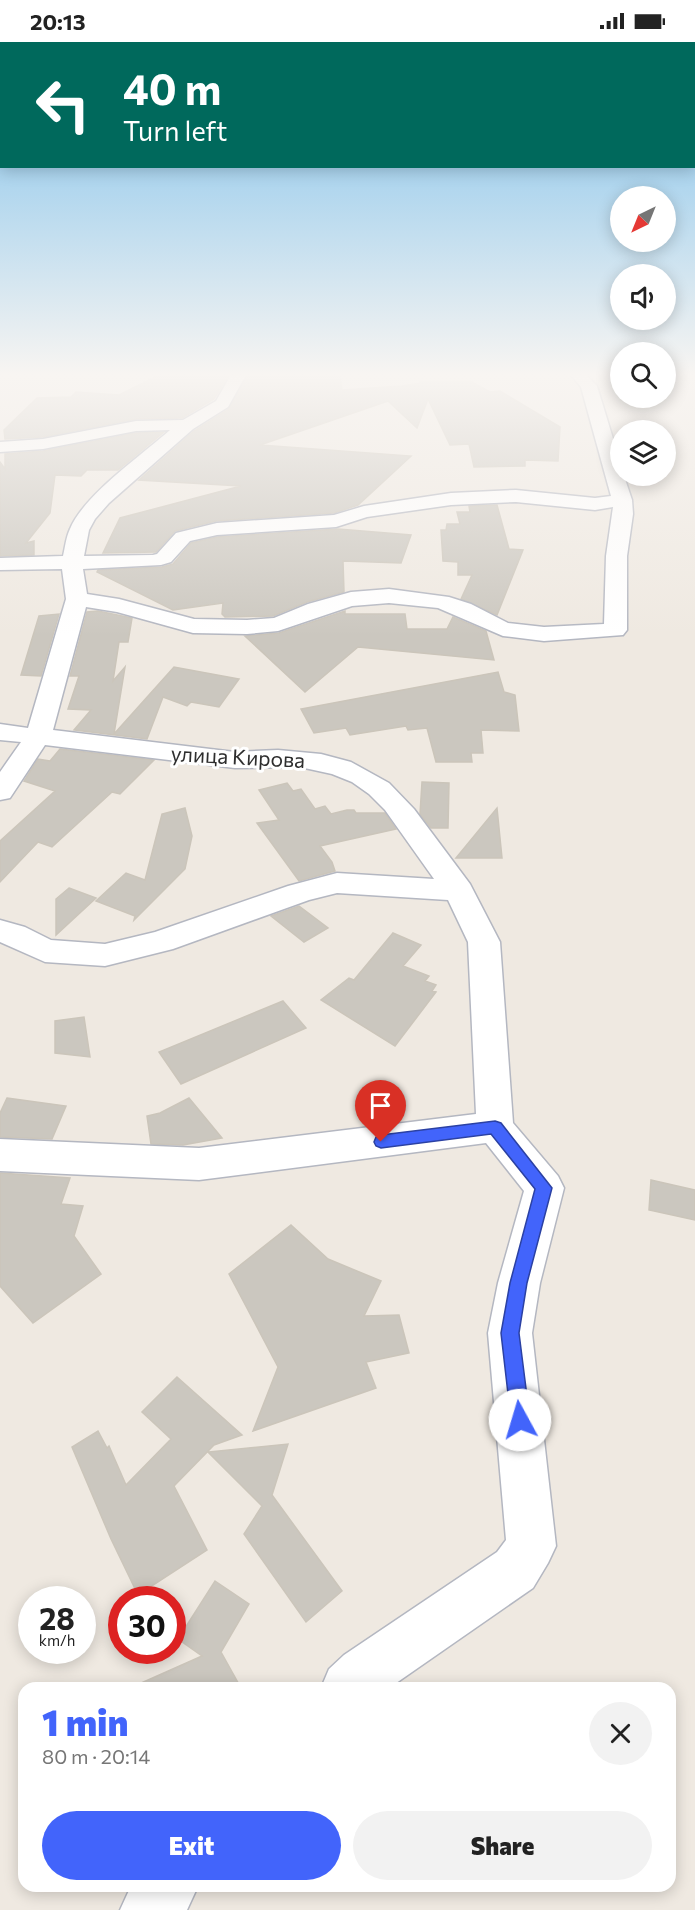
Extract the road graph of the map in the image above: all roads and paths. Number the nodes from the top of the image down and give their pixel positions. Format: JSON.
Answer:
{"nodes":[{"id":1,"x":144,"y":462,"type":"edge"},
{"id":2,"x":611,"y":462,"type":"edge"},
{"id":3,"x":622,"y":500,"type":"junction"},
{"id":4,"x":0,"y":564,"type":"edge"},
{"id":5,"x":72,"y":564,"type":"junction"},
{"id":6,"x":77,"y":600,"type":"junction"},
{"id":7,"x":0,"y":732,"type":"edge"},
{"id":8,"x":39,"y":735,"type":"junction"},
{"id":9,"x":0,"y":792,"type":"edge"},
{"id":10,"x":459,"y":891,"type":"junction"},
{"id":11,"x":0,"y":931,"type":"edge"},
{"id":12,"x":495,"y":1127,"type":"junction"},
{"id":13,"x":0,"y":1155,"type":"edge"},
{"id":14,"x":354,"y":1682,"type":"edge"},
{"id":15,"x":164,"y":1892,"type":"edge"},
{"id":16,"x":150,"y":1910,"type":"edge"}],
"edges":[{"from":1,"to":5,"type":"street"},
{"from":2,"to":3,"type":"street"},
{"from":3,"to":5,"type":"street"},
{"from":3,"to":6,"type":"street"},
{"from":4,"to":5,"type":"street"},
{"from":5,"to":6,"type":"street"},
{"from":6,"to":8,"type":"street"},
{"from":7,"to":8,"type":"street","name":"улица Кирова"},
{"from":8,"to":9,"type":"street"},
{"from":8,"to":10,"type":"street","name":"улица Кирова"},
{"from":10,"to":11,"type":"street"},
{"from":10,"to":12,"type":"street","name":"улица Кирова"},
{"from":12,"to":13,"type":"street"},
{"from":12,"to":14,"type":"street"},
{"from":15,"to":16,"type":"street"}]}
